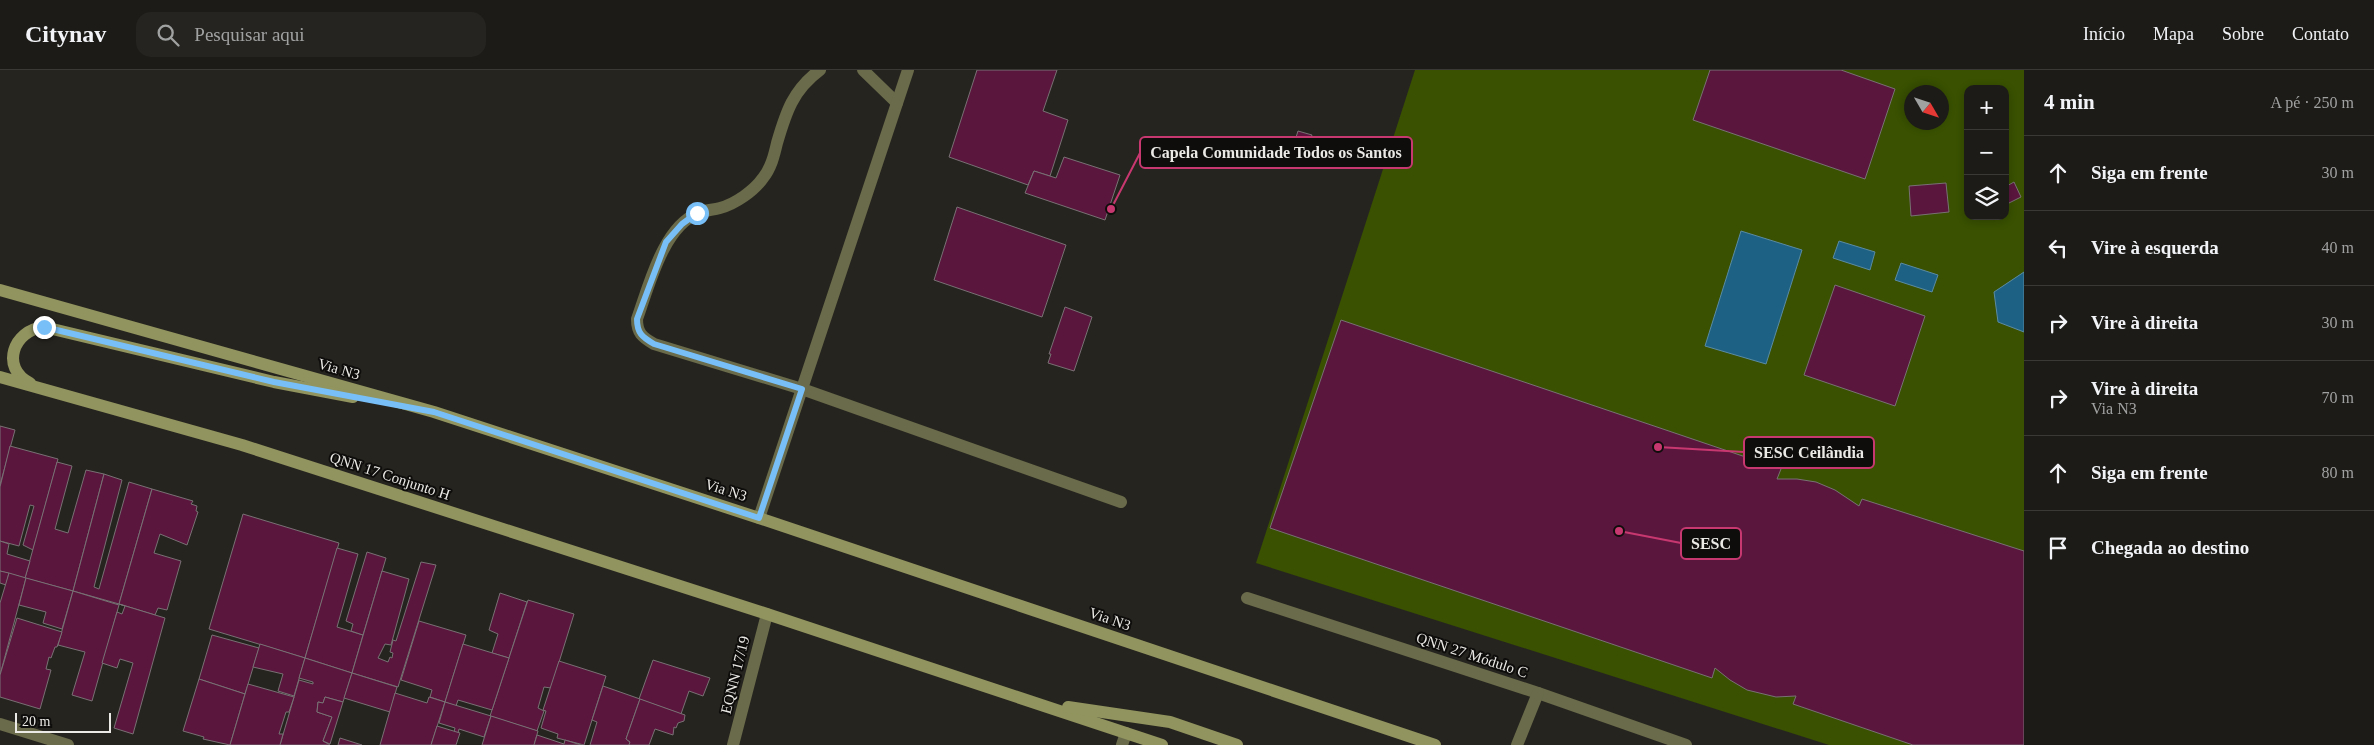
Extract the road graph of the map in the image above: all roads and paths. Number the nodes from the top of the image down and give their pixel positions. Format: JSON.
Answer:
{"nodes":[{"id":1,"x":820,"y":70,"type":"edge"},
{"id":2,"x":863,"y":70,"type":"edge"},
{"id":3,"x":908,"y":70,"type":"edge"},
{"id":4,"x":897,"y":103,"type":"junction"},
{"id":5,"x":0,"y":290,"type":"edge"},
{"id":6,"x":0,"y":377,"type":"edge"},
{"id":7,"x":34,"y":385,"type":"junction"},
{"id":8,"x":802,"y":389,"type":"junction"},
{"id":9,"x":434,"y":412,"type":"junction"},
{"id":10,"x":1121,"y":502,"type":"dead end"},
{"id":11,"x":759,"y":518,"type":"junction"},
{"id":12,"x":1247,"y":598,"type":"dead end"},
{"id":13,"x":767,"y":614,"type":"junction"},
{"id":14,"x":1538,"y":693,"type":"junction"},
{"id":15,"x":1036,"y":703,"type":"junction"},
{"id":16,"x":0,"y":724,"type":"edge"},
{"id":17,"x":1124,"y":739,"type":"edge"},
{"id":18,"x":68,"y":745,"type":"edge"},
{"id":19,"x":733,"y":745,"type":"edge"},
{"id":20,"x":1162,"y":745,"type":"edge"},
{"id":21,"x":1237,"y":745,"type":"edge"},
{"id":22,"x":1435,"y":745,"type":"edge"},
{"id":23,"x":1517,"y":745,"type":"edge"},
{"id":24,"x":1686,"y":745,"type":"edge"}],
"edges":[{"from":1,"to":8,"type":"street"},
{"from":2,"to":4,"type":"street"},
{"from":3,"to":4,"type":"street"},
{"from":4,"to":8,"type":"street"},
{"from":5,"to":9,"type":"main road","name":"Via N3"},
{"from":6,"to":7,"type":"main road","name":"QNN 17 Conjunto H"},
{"from":7,"to":9,"type":"main road"},
{"from":7,"to":13,"type":"main road","name":"QNN 17 Conjunto H"},
{"from":8,"to":10,"type":"street"},
{"from":8,"to":11,"type":"street"},
{"from":9,"to":11,"type":"main road","name":"Via N3"},
{"from":11,"to":22,"type":"main road","name":"Via N3"},
{"from":12,"to":14,"type":"street","name":"QNN 27 Módulo C"},
{"from":13,"to":15,"type":"main road"},
{"from":13,"to":19,"type":"street","name":"EQNN 17/19"},
{"from":14,"to":23,"type":"street"},
{"from":14,"to":24,"type":"street","name":"QNN 27 Módulo C"},
{"from":15,"to":17,"type":"main road"},
{"from":15,"to":21,"type":"main road"},
{"from":16,"to":18,"type":"street"},
{"from":17,"to":20,"type":"main road"}]}
